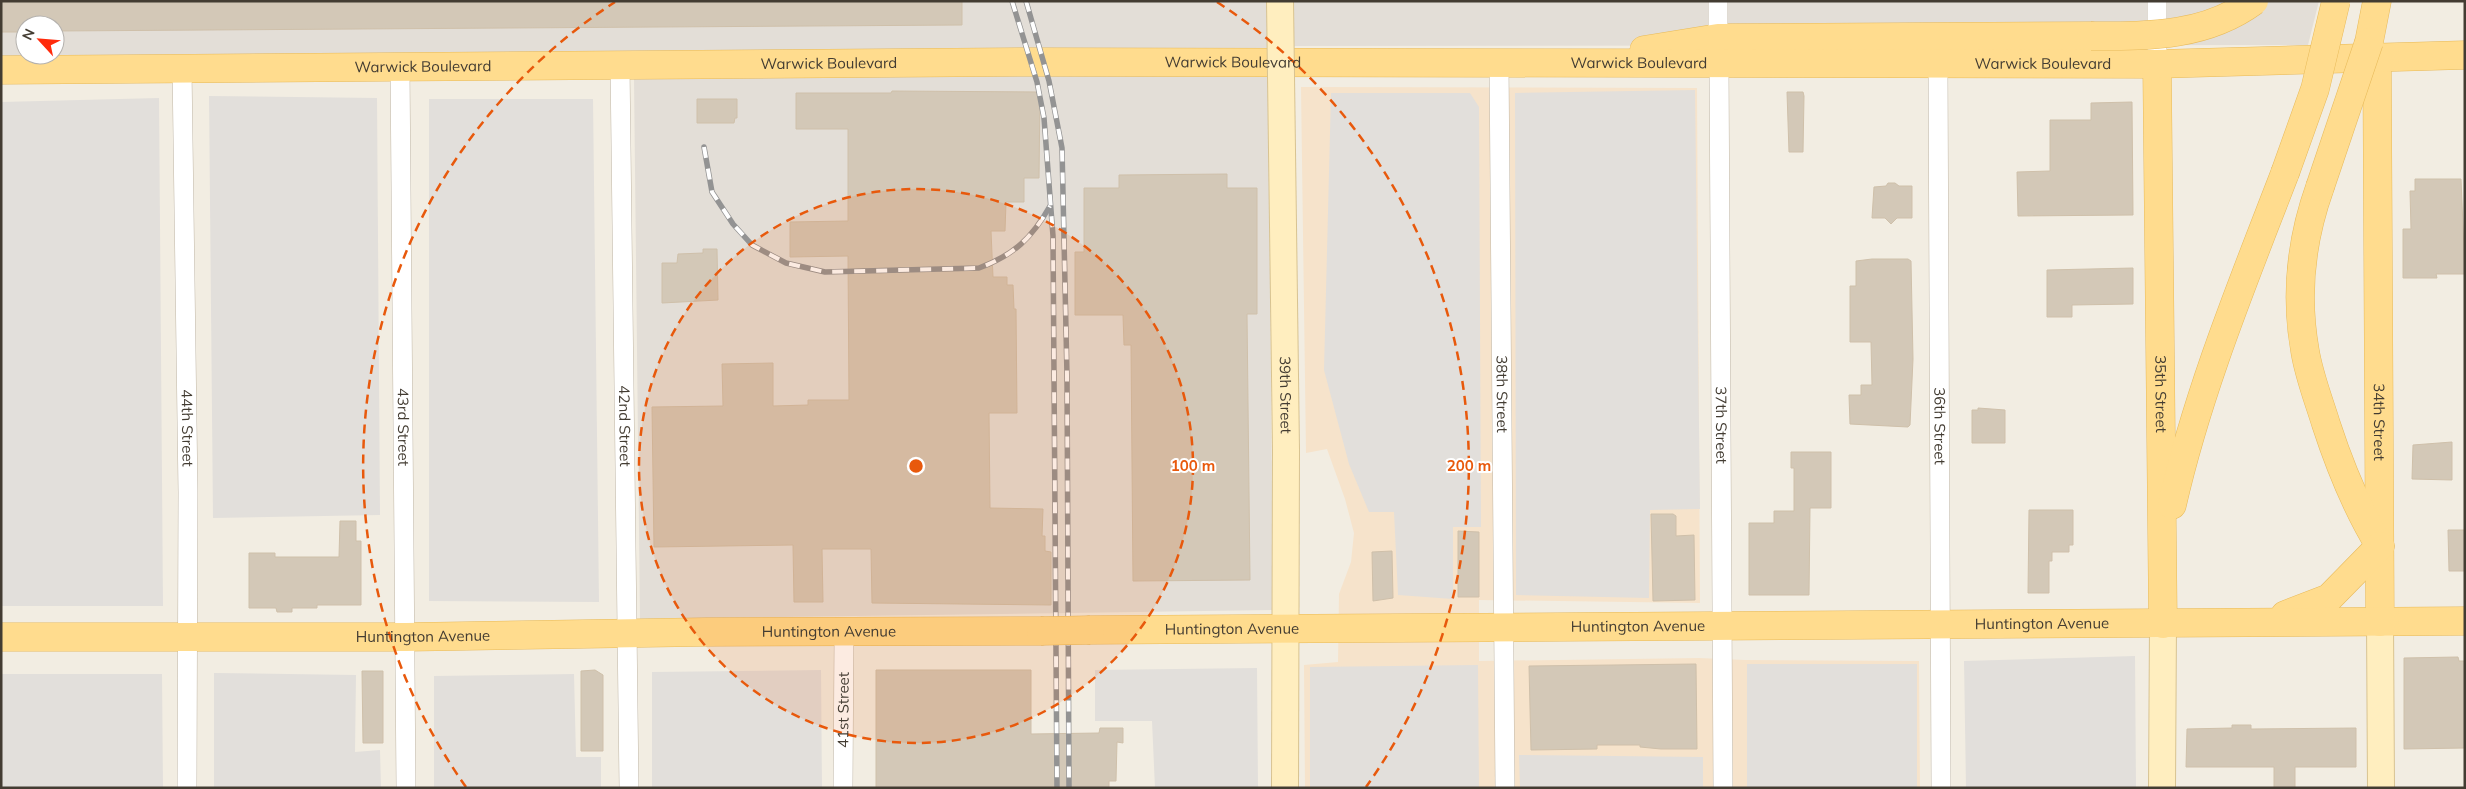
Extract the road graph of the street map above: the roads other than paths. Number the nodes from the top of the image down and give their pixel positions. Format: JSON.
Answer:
{"nodes":[{"id":1,"x":1280,"y":1,"type":"edge"},
{"id":2,"x":1718,"y":1,"type":"edge"},
{"id":3,"x":2157,"y":1,"type":"edge"},
{"id":4,"x":2254,"y":1,"type":"edge"},
{"id":5,"x":2336,"y":1,"type":"edge"},
{"id":6,"x":2377,"y":1,"type":"edge"},
{"id":7,"x":1719,"y":50,"type":"junction"},
{"id":8,"x":2465,"y":55,"type":"edge"},
{"id":9,"x":2377,"y":56,"type":"junction"},
{"id":10,"x":1499,"y":62,"type":"junction"},
{"id":11,"x":1938,"y":64,"type":"junction"},
{"id":12,"x":2157,"y":64,"type":"junction"},
{"id":13,"x":620,"y":65,"type":"junction"},
{"id":14,"x":400,"y":67,"type":"junction"},
{"id":15,"x":182,"y":68,"type":"junction"},
{"id":16,"x":1,"y":70,"type":"edge"},
{"id":17,"x":2163,"y":546,"type":"junction"},
{"id":18,"x":2380,"y":546,"type":"junction"},
{"id":19,"x":2465,"y":621,"type":"edge"},
{"id":20,"x":2380,"y":622,"type":"junction"},
{"id":21,"x":1941,"y":624,"type":"junction"},
{"id":22,"x":2164,"y":624,"type":"junction"},
{"id":23,"x":2259,"y":624,"type":"junction"},
{"id":24,"x":1722,"y":625,"type":"junction"},
{"id":25,"x":1504,"y":627,"type":"junction"},
{"id":26,"x":1287,"y":628,"type":"junction"},
{"id":27,"x":844,"y":633,"type":"junction"},
{"id":28,"x":627,"y":634,"type":"junction"},
{"id":29,"x":186,"y":636,"type":"junction"},
{"id":30,"x":1,"y":637,"type":"edge"},
{"id":31,"x":406,"y":637,"type":"junction"},
{"id":32,"x":187,"y":788,"type":"edge"},
{"id":33,"x":406,"y":788,"type":"edge"},
{"id":34,"x":629,"y":788,"type":"edge"},
{"id":35,"x":843,"y":788,"type":"edge"},
{"id":36,"x":1285,"y":788,"type":"edge"},
{"id":37,"x":1505,"y":788,"type":"edge"},
{"id":38,"x":1722,"y":788,"type":"edge"},
{"id":39,"x":1941,"y":788,"type":"edge"},
{"id":40,"x":2162,"y":788,"type":"edge"},
{"id":41,"x":2381,"y":788,"type":"edge"}],
"edges":[{"from":1,"to":26,"type":"main road","name":"39th Street","bridge":true},
{"from":2,"to":7,"type":"street","name":"37th Street"},
{"from":3,"to":12,"type":"street","name":"35th Street"},
{"from":4,"to":7,"type":"main road","bridge":true},
{"from":5,"to":17,"type":"main road","bridge":true},
{"from":6,"to":18,"type":"main road","bridge":true},
{"from":7,"to":10,"type":"main road","name":"Warwick Boulevard"},
{"from":7,"to":11,"type":"main road","name":"Warwick Boulevard"},
{"from":7,"to":24,"type":"street","name":"37th Street"},
{"from":8,"to":9,"type":"main road","name":"Warwick Boulevard"},
{"from":9,"to":12,"type":"main road","name":"Warwick Boulevard"},
{"from":9,"to":18,"type":"main road","name":"34th Street"},
{"from":10,"to":13,"type":"main road","name":"Warwick Boulevard"},
{"from":10,"to":25,"type":"street","name":"38th Street"},
{"from":11,"to":12,"type":"main road","name":"Warwick Boulevard"},
{"from":11,"to":21,"type":"street","name":"36th Street"},
{"from":12,"to":17,"type":"main road","name":"35th Street"},
{"from":13,"to":14,"type":"main road","name":"Warwick Boulevard"},
{"from":13,"to":28,"type":"street","name":"42nd Street"},
{"from":14,"to":15,"type":"main road","name":"Warwick Boulevard"},
{"from":14,"to":31,"type":"street","name":"43rd Street"},
{"from":15,"to":16,"type":"main road","name":"Warwick Boulevard"},
{"from":15,"to":29,"type":"street","name":"44th Street"},
{"from":17,"to":22,"type":"main road","name":"35th Street"},
{"from":18,"to":20,"type":"main road","name":"34th Street"},
{"from":18,"to":23,"type":"main road"},
{"from":19,"to":20,"type":"main road","name":"Huntington Avenue"},
{"from":20,"to":23,"type":"main road","name":"Huntington Avenue"},
{"from":20,"to":41,"type":"main road","name":"34th Street"},
{"from":21,"to":22,"type":"main road","name":"Huntington Avenue"},
{"from":21,"to":24,"type":"main road","name":"Huntington Avenue"},
{"from":21,"to":39,"type":"street","name":"36th Street"},
{"from":22,"to":23,"type":"main road","name":"Huntington Avenue"},
{"from":22,"to":40,"type":"main road","name":"35th Street"},
{"from":24,"to":25,"type":"main road","name":"Huntington Avenue"},
{"from":24,"to":38,"type":"street","name":"37th Street"},
{"from":25,"to":26,"type":"main road","name":"Huntington Avenue"},
{"from":25,"to":37,"type":"street","name":"38th Street"},
{"from":26,"to":27,"type":"main road","name":"Huntington Avenue","bridge":true},
{"from":26,"to":36,"type":"main road","name":"39th Street"},
{"from":27,"to":28,"type":"main road","name":"Huntington Avenue"},
{"from":27,"to":35,"type":"street","name":"41st Street"},
{"from":28,"to":31,"type":"main road","name":"Huntington Avenue"},
{"from":28,"to":34,"type":"street","name":"42nd Street"},
{"from":29,"to":30,"type":"main road","name":"Huntington Avenue"},
{"from":29,"to":31,"type":"main road","name":"Huntington Avenue"},
{"from":29,"to":32,"type":"street","name":"44th Street"},
{"from":31,"to":33,"type":"street","name":"43rd Street"}]}
